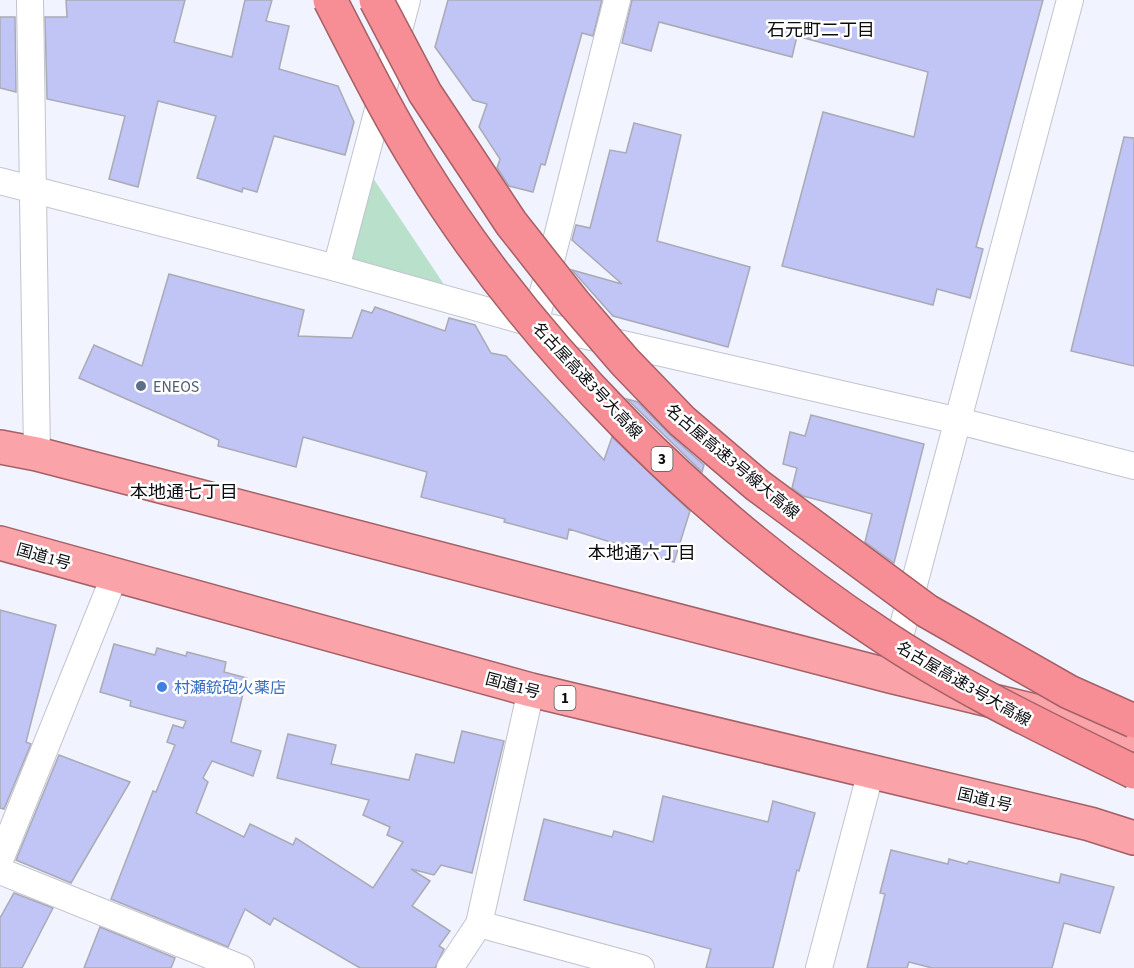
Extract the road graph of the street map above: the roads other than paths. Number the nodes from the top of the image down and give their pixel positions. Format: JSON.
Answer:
{"nodes":[{"id":1,"x":30,"y":0,"type":"edge"},
{"id":2,"x":330,"y":0,"type":"edge"},
{"id":3,"x":376,"y":0,"type":"edge"},
{"id":4,"x":407,"y":0,"type":"edge"},
{"id":5,"x":617,"y":0,"type":"edge"},
{"id":6,"x":1070,"y":0,"type":"edge"},
{"id":7,"x":0,"y":181,"type":"edge"},
{"id":8,"x":34,"y":189,"type":"junction"},
{"id":9,"x":336,"y":268,"type":"junction"},
{"id":10,"x":535,"y":324,"type":"junction"},
{"id":11,"x":959,"y":421,"type":"junction"},
{"id":12,"x":0,"y":447,"type":"edge"},
{"id":13,"x":37,"y":454,"type":"junction"},
{"id":14,"x":1134,"y":466,"type":"edge"},
{"id":15,"x":0,"y":543,"type":"edge"},
{"id":16,"x":114,"y":577,"type":"junction"},
{"id":17,"x":890,"y":676,"type":"junction"},
{"id":18,"x":531,"y":690,"type":"junction"},
{"id":19,"x":1134,"y":721,"type":"edge"},
{"id":20,"x":1134,"y":735,"type":"edge"},
{"id":21,"x":871,"y":771,"type":"junction"},
{"id":22,"x":1134,"y":772,"type":"edge"},
{"id":23,"x":1134,"y":838,"type":"edge"},
{"id":24,"x":0,"y":860,"type":"edge"},
{"id":25,"x":0,"y":871,"type":"edge"},
{"id":26,"x":479,"y":924,"type":"junction"},
{"id":27,"x":242,"y":968,"type":"edge"},
{"id":28,"x":450,"y":968,"type":"edge"},
{"id":29,"x":641,"y":968,"type":"edge"},
{"id":30,"x":819,"y":968,"type":"edge"}],
"edges":[{"from":1,"to":8,"type":"street"},
{"from":2,"to":22,"type":"highway","name":"名古屋高速3号大高線","number":"3","bridge":true},
{"from":3,"to":19,"type":"highway","name":"名古屋高速3号線大高線","bridge":true},
{"from":4,"to":9,"type":"street"},
{"from":5,"to":10,"type":"street"},
{"from":6,"to":11,"type":"street"},
{"from":7,"to":8,"type":"street"},
{"from":8,"to":9,"type":"street"},
{"from":8,"to":13,"type":"street"},
{"from":9,"to":10,"type":"street"},
{"from":10,"to":11,"type":"street"},
{"from":11,"to":14,"type":"street"},
{"from":11,"to":17,"type":"street"},
{"from":12,"to":13,"type":"highway"},
{"from":13,"to":17,"type":"highway"},
{"from":15,"to":16,"type":"highway","name":"国道1号","number":"1"},
{"from":16,"to":18,"type":"highway","name":"国道1号","number":"1"},
{"from":16,"to":24,"type":"street"},
{"from":17,"to":20,"type":"highway"},
{"from":18,"to":21,"type":"highway","name":"国道1号","number":"1"},
{"from":18,"to":26,"type":"street"},
{"from":21,"to":23,"type":"highway","name":"国道1号","number":"1"},
{"from":21,"to":30,"type":"street"},
{"from":25,"to":27,"type":"street"},
{"from":26,"to":28,"type":"street"},
{"from":26,"to":29,"type":"street"}]}
